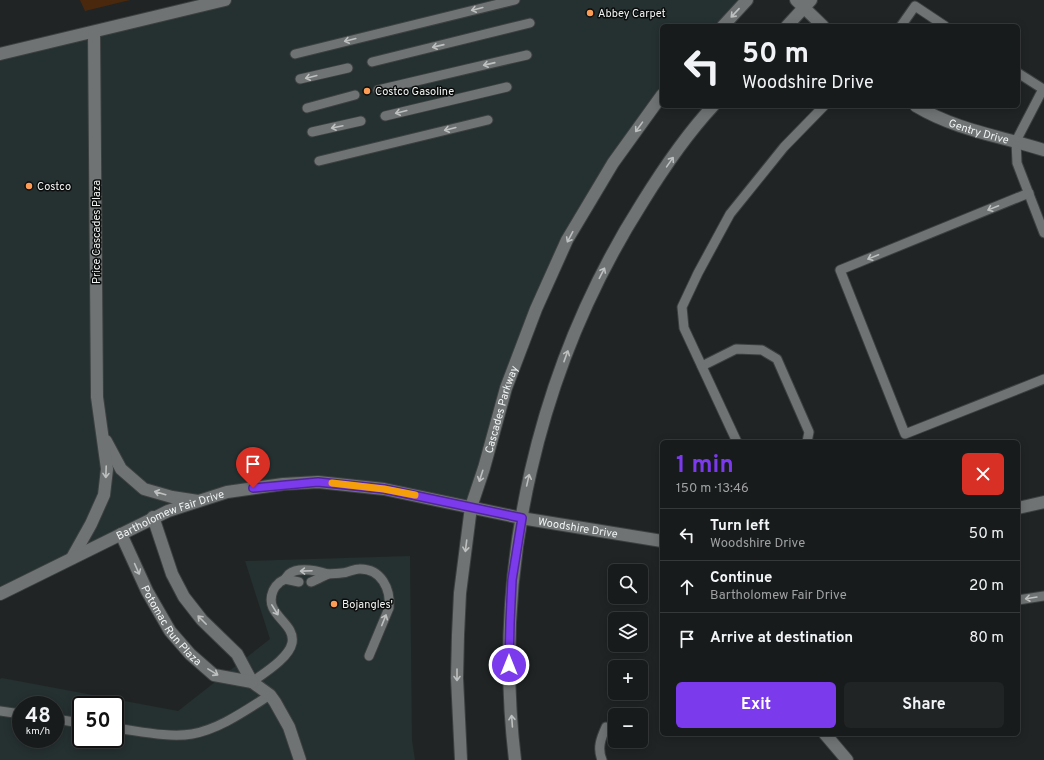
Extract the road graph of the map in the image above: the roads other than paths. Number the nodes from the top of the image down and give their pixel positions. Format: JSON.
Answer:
{"nodes":[{"id":1,"x":225,"y":0,"type":"edge"},
{"id":2,"x":514,"y":0,"type":"edge"},
{"id":3,"x":747,"y":0,"type":"edge"},
{"id":4,"x":804,"y":3,"type":"edge"},
{"id":5,"x":530,"y":23,"type":"dead end"},
{"id":6,"x":725,"y":24,"type":"edge"},
{"id":7,"x":789,"y":24,"type":"edge"},
{"id":8,"x":821,"y":24,"type":"edge"},
{"id":9,"x":902,"y":24,"type":"edge"},
{"id":10,"x":943,"y":24,"type":"edge"},
{"id":11,"x":94,"y":32,"type":"junction"},
{"id":12,"x":0,"y":54,"type":"edge"},
{"id":13,"x":295,"y":54,"type":"dead end"},
{"id":14,"x":527,"y":55,"type":"dead end"},
{"id":15,"x":372,"y":62,"type":"dead end"},
{"id":16,"x":348,"y":68,"type":"dead end"},
{"id":17,"x":1020,"y":74,"type":"edge"},
{"id":18,"x":300,"y":79,"type":"dead end"},
{"id":19,"x":507,"y":87,"type":"dead end"},
{"id":20,"x":378,"y":90,"type":"dead end"},
{"id":21,"x":355,"y":95,"type":"dead end"},
{"id":22,"x":660,"y":98,"type":"edge"},
{"id":23,"x":307,"y":108,"type":"dead end"},
{"id":24,"x":711,"y":108,"type":"edge"},
{"id":25,"x":822,"y":108,"type":"edge"},
{"id":26,"x":920,"y":108,"type":"edge"},
{"id":27,"x":385,"y":116,"type":"dead end"},
{"id":28,"x":488,"y":120,"type":"dead end"},
{"id":29,"x":361,"y":121,"type":"dead end"},
{"id":30,"x":312,"y":132,"type":"dead end"},
{"id":31,"x":1016,"y":141,"type":"junction"},
{"id":32,"x":1044,"y":150,"type":"edge"},
{"id":33,"x":318,"y":161,"type":"dead end"},
{"id":34,"x":1029,"y":193,"type":"junction"},
{"id":35,"x":1044,"y":233,"type":"edge"},
{"id":36,"x":702,"y":366,"type":"junction"},
{"id":37,"x":1044,"y":379,"type":"edge"},
{"id":38,"x":102,"y":433,"type":"junction"},
{"id":39,"x":736,"y":440,"type":"edge"},
{"id":40,"x":807,"y":440,"type":"edge"},
{"id":41,"x":198,"y":501,"type":"junction"},
{"id":42,"x":1044,"y":502,"type":"edge"},
{"id":43,"x":471,"y":507,"type":"junction"},
{"id":44,"x":1020,"y":508,"type":"edge"},
{"id":45,"x":153,"y":518,"type":"junction"},
{"id":46,"x":522,"y":518,"type":"junction"},
{"id":47,"x":121,"y":534,"type":"junction"},
{"id":48,"x":660,"y":541,"type":"edge"},
{"id":49,"x":72,"y":558,"type":"junction"},
{"id":50,"x":328,"y":574,"type":"junction"},
{"id":51,"x":285,"y":579,"type":"junction"},
{"id":52,"x":299,"y":582,"type":"dead end"},
{"id":53,"x":311,"y":582,"type":"dead end"},
{"id":54,"x":0,"y":594,"type":"edge"},
{"id":55,"x":1044,"y":596,"type":"edge"},
{"id":56,"x":1020,"y":600,"type":"edge"},
{"id":57,"x":369,"y":656,"type":"dead end"},
{"id":58,"x":252,"y":682,"type":"junction"},
{"id":59,"x":270,"y":695,"type":"junction"},
{"id":60,"x":0,"y":711,"type":"edge"},
{"id":61,"x":12,"y":713,"type":"edge"},
{"id":62,"x":606,"y":727,"type":"dead end"},
{"id":63,"x":124,"y":729,"type":"edge"},
{"id":64,"x":827,"y":736,"type":"edge"},
{"id":65,"x":300,"y":760,"type":"edge"},
{"id":66,"x":461,"y":760,"type":"edge"},
{"id":67,"x":515,"y":760,"type":"edge"},
{"id":68,"x":602,"y":760,"type":"edge"},
{"id":69,"x":847,"y":760,"type":"edge"}],
"edges":[{"from":1,"to":11,"type":"street"},
{"from":2,"to":13,"type":"lane","one_way":true},
{"from":3,"to":6,"type":"street","one_way":true},
{"from":4,"to":7,"type":"street"},
{"from":4,"to":8,"type":"street"},
{"from":5,"to":15,"type":"lane","one_way":true},
{"from":9,"to":10,"type":"lane"},
{"from":11,"to":12,"type":"street"},
{"from":11,"to":38,"type":"street","name":"Price Cascades Plaza"},
{"from":14,"to":20,"type":"lane","one_way":true},
{"from":16,"to":18,"type":"lane","one_way":true},
{"from":17,"to":31,"type":"lane"},
{"from":19,"to":27,"type":"lane","one_way":true},
{"from":21,"to":23,"type":"lane"},
{"from":22,"to":43,"type":"street","name":"Cascades Parkway","one_way":true},
{"from":46,"to":24,"type":"street","one_way":true},
{"from":25,"to":36,"type":"lane"},
{"from":26,"to":31,"type":"street","name":"Gentry Drive"},
{"from":28,"to":33,"type":"lane","one_way":true},
{"from":29,"to":30,"type":"lane","one_way":true},
{"from":31,"to":32,"type":"street","name":"Gentry Drive"},
{"from":31,"to":34,"type":"lane"},
{"from":34,"to":35,"type":"lane"},
{"from":34,"to":37,"type":"lane","one_way":true},
{"from":36,"to":39,"type":"lane"},
{"from":36,"to":40,"type":"lane"},
{"from":41,"to":38,"type":"street","name":"Price Cascades Plaza","one_way":true},
{"from":38,"to":49,"type":"street","name":"Price Cascades Plaza","one_way":true},
{"from":41,"to":43,"type":"street","name":"Bartholomew Fair Drive"},
{"from":41,"to":45,"type":"street","name":"Bartholomew Fair Drive"},
{"from":42,"to":44,"type":"street"},
{"from":43,"to":46,"type":"street","name":"Woodshire Drive"},
{"from":43,"to":66,"type":"street","name":"Cascades Parkway","one_way":true},
{"from":45,"to":47,"type":"street","name":"Bartholomew Fair Drive"},
{"from":58,"to":45,"type":"street","name":"Potomac Run Plaza","one_way":true},
{"from":46,"to":48,"type":"street","name":"Woodshire Drive"},
{"from":67,"to":46,"type":"street","one_way":true},
{"from":47,"to":49,"type":"street","name":"Bartholomew Fair Drive"},
{"from":47,"to":58,"type":"street","name":"Potomac Run Plaza","one_way":true},
{"from":49,"to":54,"type":"street","name":"Bartholomew Fair Drive"},
{"from":50,"to":51,"type":"lane","one_way":true},
{"from":50,"to":53,"type":"lane"},
{"from":57,"to":50,"type":"lane","one_way":true},
{"from":51,"to":52,"type":"lane"},
{"from":51,"to":58,"type":"lane","one_way":true},
{"from":55,"to":56,"type":"lane","one_way":true},
{"from":58,"to":59,"type":"street","name":"Potomac Run Plaza"},
{"from":59,"to":63,"type":"lane"},
{"from":59,"to":65,"type":"street","name":"Potomac Run Plaza"},
{"from":60,"to":61,"type":"lane"},
{"from":62,"to":68,"type":"lane"},
{"from":64,"to":69,"type":"street"}]}
